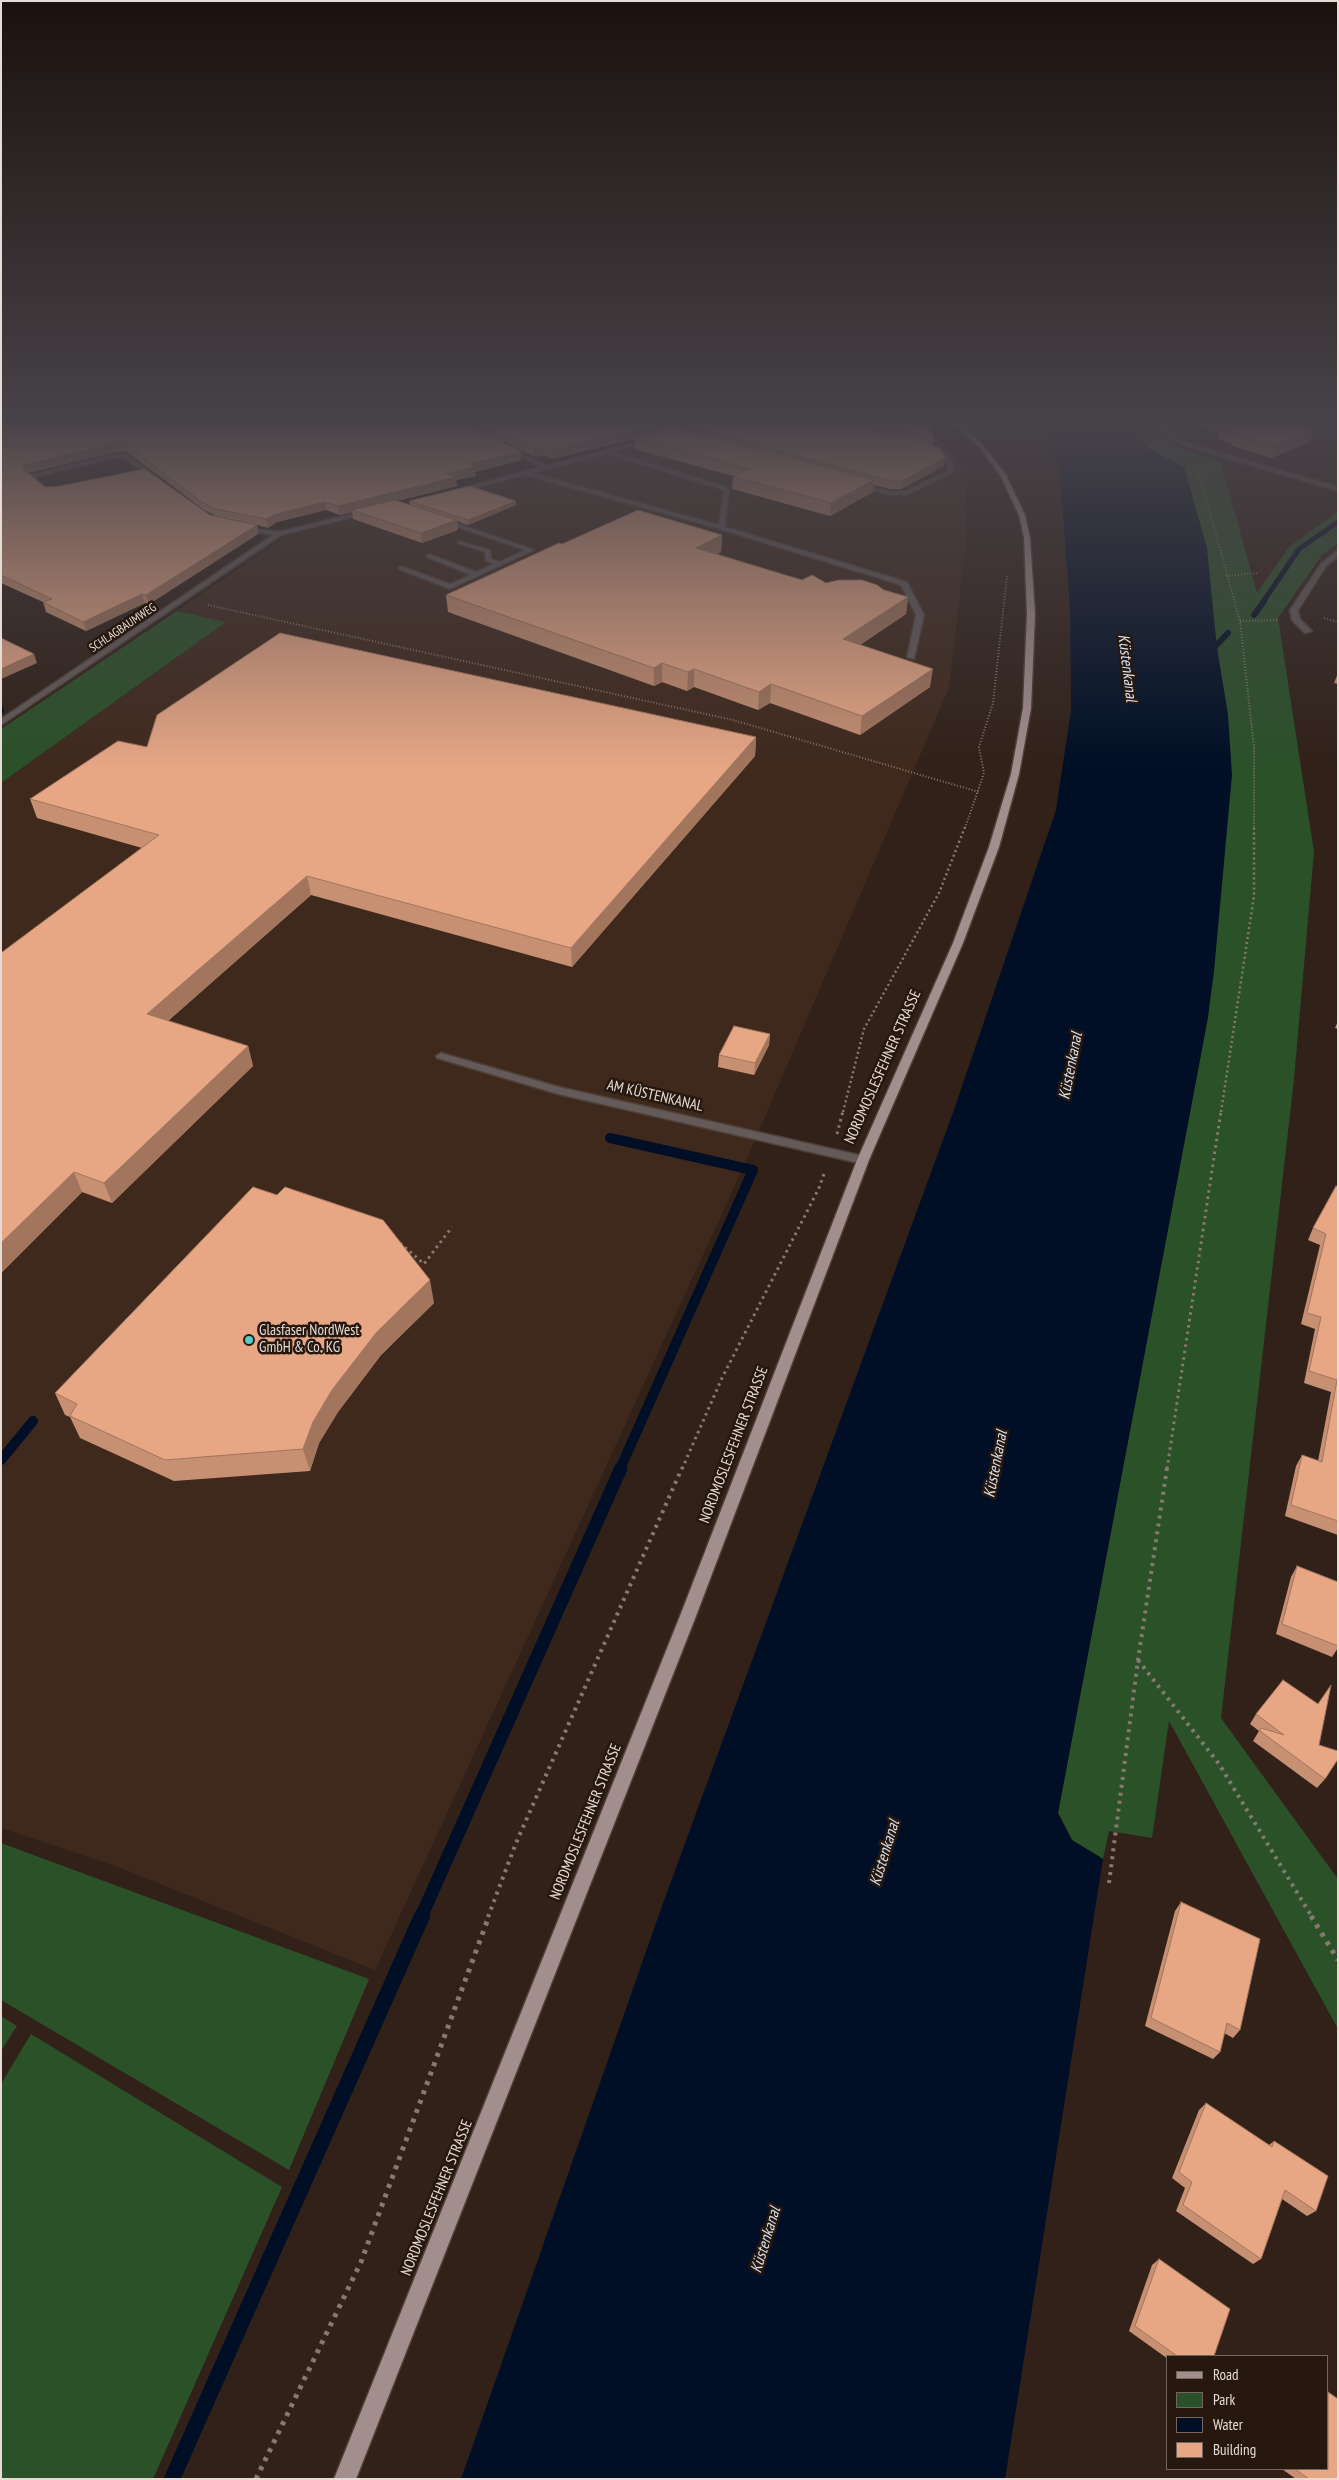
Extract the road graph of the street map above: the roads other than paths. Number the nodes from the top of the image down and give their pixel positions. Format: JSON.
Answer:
{"nodes":[{"id":1,"x":275,"y":538,"type":"edge"},
{"id":2,"x":495,"y":538,"type":"edge"},
{"id":3,"x":754,"y":538,"type":"edge"},
{"id":4,"x":1028,"y":538,"type":"edge"},
{"id":5,"x":460,"y":542,"type":"dead end"},
{"id":6,"x":1338,"y":552,"type":"edge"},
{"id":7,"x":429,"y":556,"type":"dead end"},
{"id":8,"x":500,"y":564,"type":"junction"},
{"id":9,"x":401,"y":568,"type":"dead end"},
{"id":10,"x":477,"y":575,"type":"junction"},
{"id":11,"x":1308,"y":631,"type":"dead end"},
{"id":12,"x":911,"y":657,"type":"dead end"},
{"id":13,"x":1,"y":723,"type":"edge"},
{"id":14,"x":441,"y":1056,"type":"dead end"},
{"id":15,"x":863,"y":1160,"type":"junction"},
{"id":16,"x":345,"y":2479,"type":"edge"}],
"edges":[{"from":1,"to":13,"type":"street","name":"SCHLAGBAUMWEG"},
{"from":2,"to":8,"type":"street"},
{"from":3,"to":12,"type":"street"},
{"from":4,"to":15,"type":"main road","name":"NORDMOSLESFEHNER STRASSE"},
{"from":5,"to":8,"type":"street"},
{"from":6,"to":11,"type":"street"},
{"from":7,"to":10,"type":"street"},
{"from":8,"to":10,"type":"street"},
{"from":9,"to":10,"type":"street"},
{"from":14,"to":15,"type":"street","name":"AM KÜSTENKANAL"},
{"from":15,"to":16,"type":"main road","name":"NORDMOSLESFEHNER STRASSE"}]}
